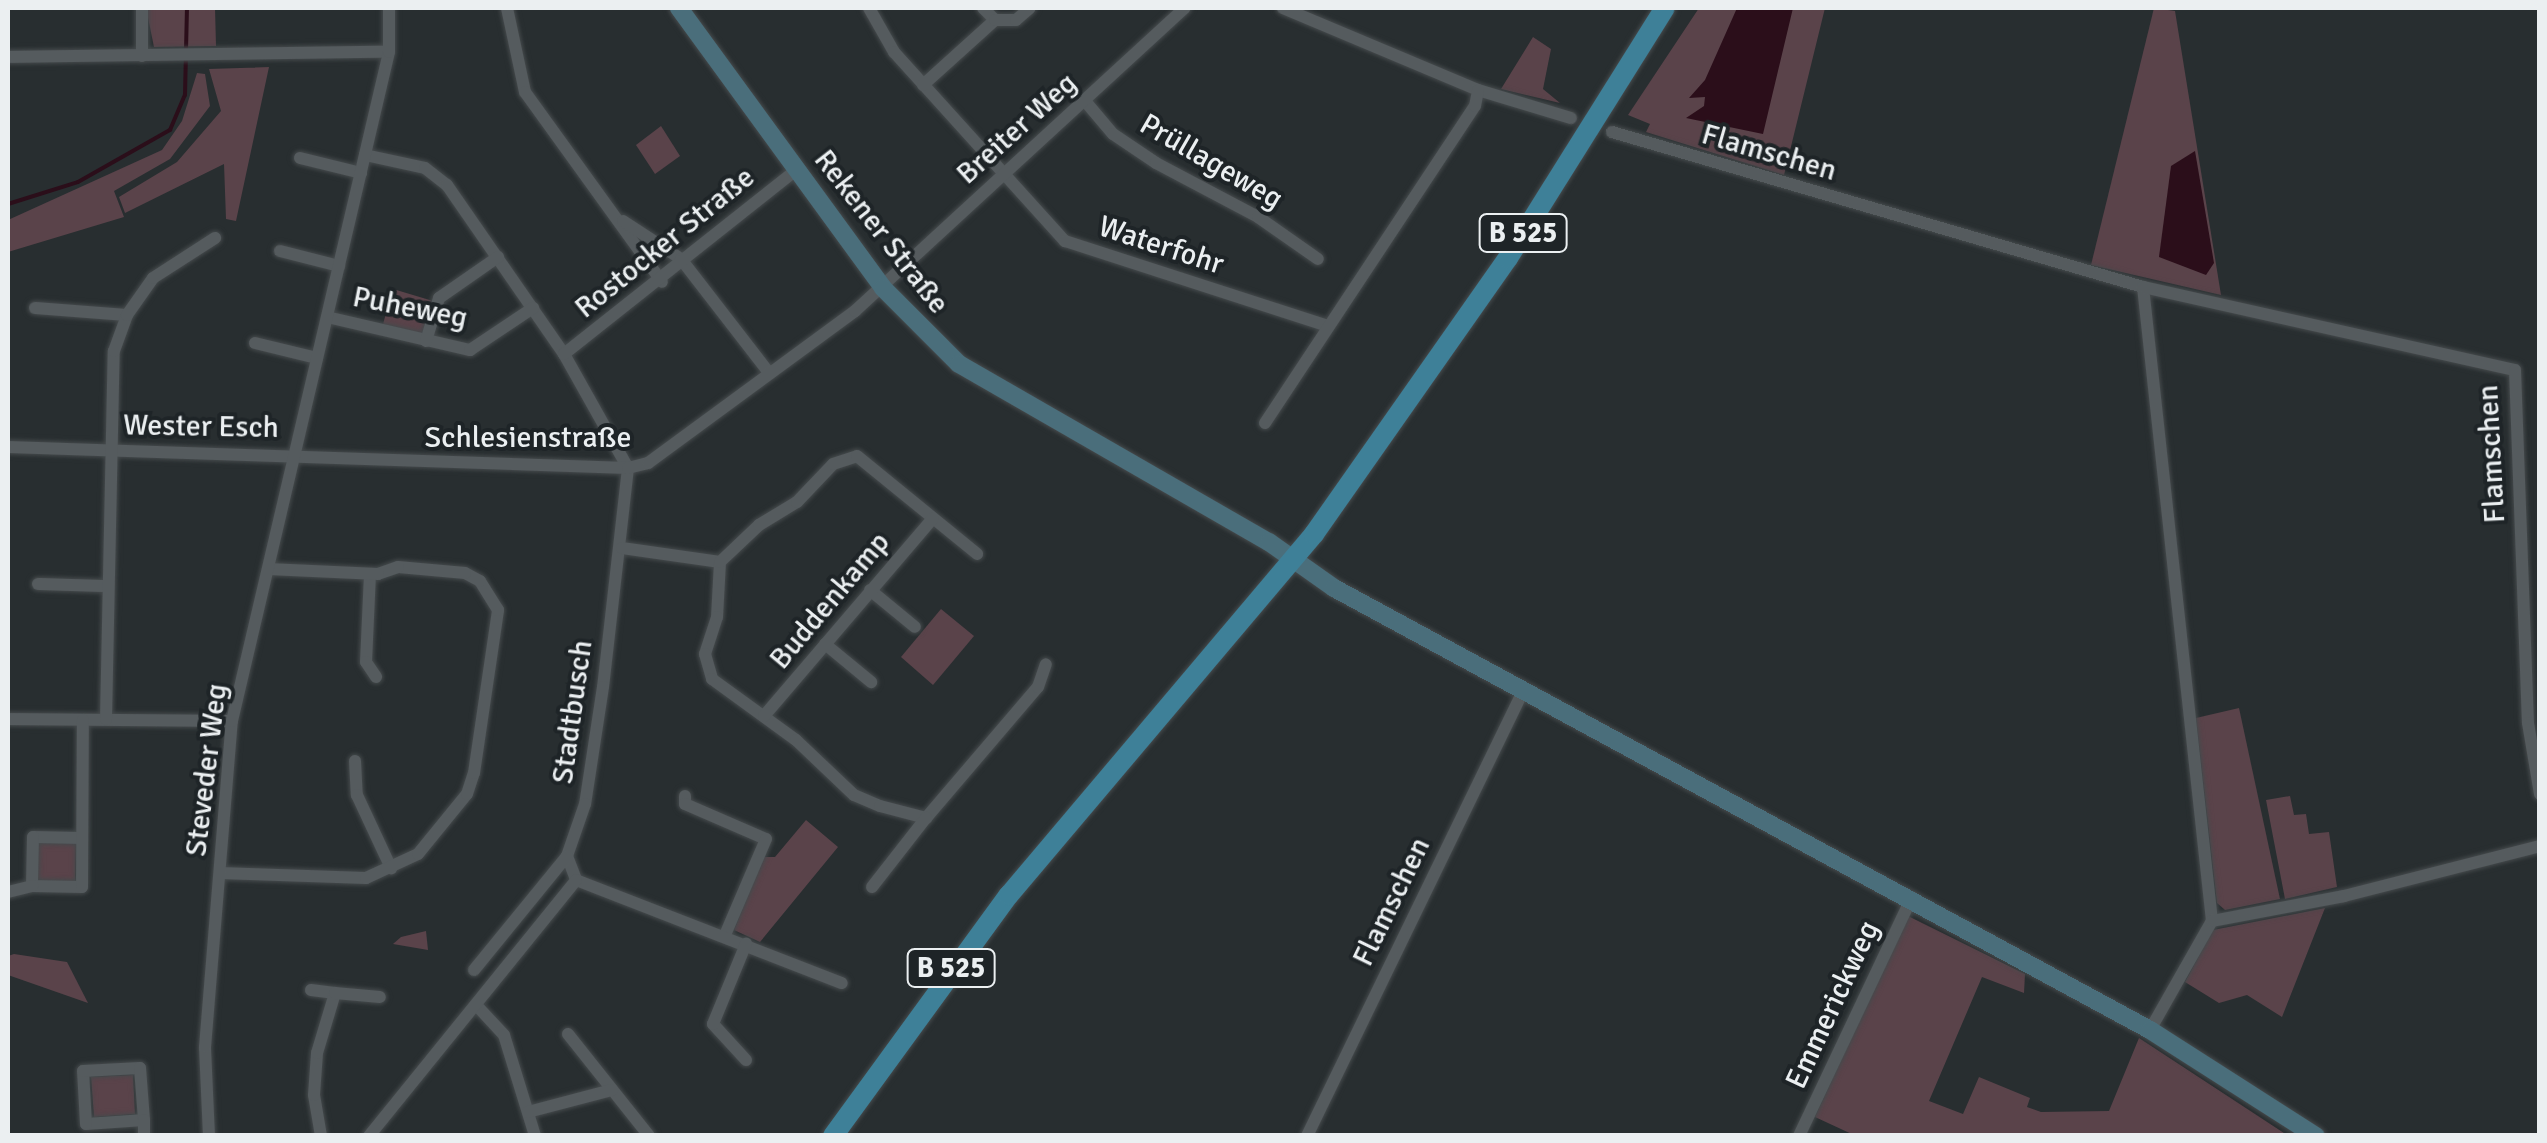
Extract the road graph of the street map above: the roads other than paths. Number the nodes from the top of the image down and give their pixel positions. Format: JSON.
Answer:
{"nodes":[{"id":1,"x":142,"y":8,"type":"edge"},
{"id":2,"x":389,"y":8,"type":"edge"},
{"id":3,"x":508,"y":8,"type":"edge"},
{"id":4,"x":679,"y":8,"type":"edge"},
{"id":5,"x":869,"y":8,"type":"edge"},
{"id":6,"x":982,"y":8,"type":"edge"},
{"id":7,"x":1030,"y":8,"type":"edge"},
{"id":8,"x":1185,"y":8,"type":"edge"},
{"id":9,"x":1284,"y":8,"type":"edge"},
{"id":10,"x":1664,"y":8,"type":"edge"},
{"id":11,"x":994,"y":20,"type":"junction"},
{"id":12,"x":389,"y":52,"type":"junction"},
{"id":13,"x":142,"y":56,"type":"junction"},
{"id":14,"x":8,"y":57,"type":"edge"},
{"id":15,"x":923,"y":84,"type":"junction"},
{"id":16,"x":1478,"y":90,"type":"junction"},
{"id":17,"x":1085,"y":101,"type":"junction"},
{"id":18,"x":1571,"y":118,"type":"dead end"},
{"id":19,"x":1612,"y":132,"type":"dead end"},
{"id":20,"x":365,"y":155,"type":"junction"},
{"id":21,"x":300,"y":158,"type":"dead end"},
{"id":22,"x":796,"y":169,"type":"junction"},
{"id":23,"x":1003,"y":172,"type":"junction"},
{"id":24,"x":360,"y":173,"type":"junction"},
{"id":25,"x":617,"y":218,"type":"junction"},
{"id":26,"x":215,"y":238,"type":"dead end"},
{"id":27,"x":280,"y":251,"type":"dead end"},
{"id":28,"x":498,"y":257,"type":"junction"},
{"id":29,"x":681,"y":259,"type":"junction"},
{"id":30,"x":1318,"y":259,"type":"dead end"},
{"id":31,"x":339,"y":266,"type":"junction"},
{"id":32,"x":662,"y":282,"type":"junction"},
{"id":33,"x":2143,"y":287,"type":"junction"},
{"id":34,"x":883,"y":288,"type":"junction"},
{"id":35,"x":36,"y":308,"type":"dead end"},
{"id":36,"x":533,"y":308,"type":"junction"},
{"id":37,"x":127,"y":315,"type":"junction"},
{"id":38,"x":327,"y":317,"type":"junction"},
{"id":39,"x":1328,"y":326,"type":"junction"},
{"id":40,"x":426,"y":341,"type":"junction"},
{"id":41,"x":256,"y":343,"type":"dead end"},
{"id":42,"x":564,"y":354,"type":"junction"},
{"id":43,"x":317,"y":358,"type":"junction"},
{"id":44,"x":769,"y":373,"type":"junction"},
{"id":45,"x":1266,"y":423,"type":"dead end"},
{"id":46,"x":8,"y":447,"type":"edge"},
{"id":47,"x":107,"y":450,"type":"junction"},
{"id":48,"x":294,"y":454,"type":"junction"},
{"id":49,"x":628,"y":468,"type":"junction"},
{"id":50,"x":933,"y":518,"type":"junction"},
{"id":51,"x":622,"y":548,"type":"junction"},
{"id":52,"x":977,"y":554,"type":"dead end"},
{"id":53,"x":1294,"y":561,"type":"junction"},
{"id":54,"x":720,"y":562,"type":"junction"},
{"id":55,"x":268,"y":569,"type":"junction"},
{"id":56,"x":370,"y":574,"type":"junction"},
{"id":57,"x":38,"y":584,"type":"dead end"},
{"id":58,"x":105,"y":586,"type":"junction"},
{"id":59,"x":870,"y":590,"type":"junction"},
{"id":60,"x":914,"y":627,"type":"dead end"},
{"id":61,"x":825,"y":644,"type":"junction"},
{"id":62,"x":1046,"y":664,"type":"dead end"},
{"id":63,"x":376,"y":677,"type":"dead end"},
{"id":64,"x":871,"y":682,"type":"dead end"},
{"id":65,"x":1523,"y":691,"type":"junction"},
{"id":66,"x":764,"y":716,"type":"junction"},
{"id":67,"x":8,"y":719,"type":"edge"},
{"id":68,"x":106,"y":719,"type":"junction"},
{"id":69,"x":83,"y":720,"type":"junction"},
{"id":70,"x":232,"y":721,"type":"junction"},
{"id":71,"x":355,"y":761,"type":"dead end"},
{"id":72,"x":2540,"y":794,"type":"edge"},
{"id":73,"x":685,"y":796,"type":"dead end"},
{"id":74,"x":926,"y":818,"type":"junction"},
{"id":75,"x":81,"y":838,"type":"junction"},
{"id":76,"x":2540,"y":846,"type":"edge"},
{"id":77,"x":567,"y":856,"type":"junction"},
{"id":78,"x":391,"y":868,"type":"junction"},
{"id":79,"x":220,"y":873,"type":"junction"},
{"id":80,"x":576,"y":880,"type":"junction"},
{"id":81,"x":32,"y":886,"type":"junction"},
{"id":82,"x":872,"y":888,"type":"dead end"},
{"id":83,"x":8,"y":892,"type":"edge"},
{"id":84,"x":1912,"y":896,"type":"junction"},
{"id":85,"x":2212,"y":921,"type":"junction"},
{"id":86,"x":725,"y":935,"type":"junction"},
{"id":87,"x":746,"y":944,"type":"junction"},
{"id":88,"x":474,"y":970,"type":"dead end"},
{"id":89,"x":842,"y":983,"type":"dead end"},
{"id":90,"x":311,"y":990,"type":"dead end"},
{"id":91,"x":334,"y":993,"type":"junction"},
{"id":92,"x":380,"y":996,"type":"dead end"},
{"id":93,"x":478,"y":1007,"type":"junction"},
{"id":94,"x":2150,"y":1030,"type":"junction"},
{"id":95,"x":568,"y":1034,"type":"dead end"},
{"id":96,"x":746,"y":1060,"type":"dead end"},
{"id":97,"x":612,"y":1090,"type":"junction"},
{"id":98,"x":528,"y":1112,"type":"junction"},
{"id":99,"x":144,"y":1120,"type":"junction"},
{"id":100,"x":144,"y":1136,"type":"edge"},
{"id":101,"x":209,"y":1136,"type":"edge"},
{"id":102,"x":321,"y":1136,"type":"edge"},
{"id":103,"x":369,"y":1136,"type":"edge"},
{"id":104,"x":536,"y":1136,"type":"edge"},
{"id":105,"x":650,"y":1136,"type":"edge"},
{"id":106,"x":832,"y":1136,"type":"edge"},
{"id":107,"x":1306,"y":1136,"type":"edge"},
{"id":108,"x":1799,"y":1136,"type":"edge"},
{"id":109,"x":2316,"y":1136,"type":"edge"}],
"edges":[{"from":1,"to":13,"type":"street"},
{"from":2,"to":12,"type":"street","name":"Steveder Weg"},
{"from":3,"to":25,"type":"street"},
{"from":4,"to":22,"type":"main road","name":"Rekener Straße"},
{"from":5,"to":15,"type":"street","name":"Waterfohr"},
{"from":6,"to":11,"type":"street"},
{"from":7,"to":11,"type":"street"},
{"from":8,"to":17,"type":"street","name":"Breiter Weg"},
{"from":9,"to":16,"type":"street"},
{"from":10,"to":53,"type":"main road","number":"B 525"},
{"from":11,"to":15,"type":"street"},
{"from":12,"to":13,"type":"street"},
{"from":12,"to":20,"type":"street","name":"Steveder Weg"},
{"from":13,"to":14,"type":"street"},
{"from":15,"to":23,"type":"street","name":"Waterfohr"},
{"from":16,"to":18,"type":"street"},
{"from":16,"to":39,"type":"street"},
{"from":17,"to":23,"type":"street","name":"Breiter Weg"},
{"from":17,"to":30,"type":"street","name":"Prüllageweg"},
{"from":19,"to":33,"type":"street","name":"Flamschen"},
{"from":20,"to":24,"type":"street","name":"Steveder Weg"},
{"from":20,"to":28,"type":"street"},
{"from":21,"to":24,"type":"street"},
{"from":22,"to":29,"type":"street","name":"Rostocker Straße"},
{"from":22,"to":34,"type":"main road","name":"Rekener Straße"},
{"from":23,"to":34,"type":"street","name":"Breiter Weg"},
{"from":23,"to":39,"type":"street","name":"Waterfohr"},
{"from":24,"to":31,"type":"street","name":"Steveder Weg"},
{"from":25,"to":29,"type":"street"},
{"from":25,"to":32,"type":"street"},
{"from":26,"to":37,"type":"street"},
{"from":27,"to":31,"type":"street"},
{"from":28,"to":36,"type":"street"},
{"from":28,"to":40,"type":"street"},
{"from":29,"to":32,"type":"street","name":"Rostocker Straße"},
{"from":29,"to":44,"type":"street"},
{"from":31,"to":38,"type":"street","name":"Steveder Weg"},
{"from":32,"to":42,"type":"street","name":"Rostocker Straße"},
{"from":33,"to":72,"type":"street","name":"Flamschen"},
{"from":33,"to":85,"type":"street"},
{"from":34,"to":44,"type":"street","name":"Schlesienstraße"},
{"from":34,"to":53,"type":"main road","name":"Rekener Straße"},
{"from":35,"to":37,"type":"street"},
{"from":36,"to":40,"type":"street","name":"Puheweg"},
{"from":36,"to":42,"type":"street"},
{"from":37,"to":47,"type":"street"},
{"from":38,"to":40,"type":"street","name":"Puheweg"},
{"from":38,"to":43,"type":"street","name":"Steveder Weg"},
{"from":39,"to":45,"type":"street"},
{"from":41,"to":43,"type":"street"},
{"from":42,"to":49,"type":"street"},
{"from":43,"to":48,"type":"street","name":"Steveder Weg"},
{"from":44,"to":49,"type":"street","name":"Schlesienstraße"},
{"from":46,"to":47,"type":"street","name":"Wester Esch"},
{"from":47,"to":48,"type":"street","name":"Wester Esch"},
{"from":47,"to":58,"type":"street","name":"Wester Esch"},
{"from":48,"to":49,"type":"street","name":"Schlesienstraße"},
{"from":48,"to":55,"type":"street","name":"Steveder Weg"},
{"from":49,"to":51,"type":"street","name":"Stadtbusch"},
{"from":50,"to":52,"type":"street"},
{"from":50,"to":54,"type":"street"},
{"from":50,"to":59,"type":"street","name":"Buddenkamp"},
{"from":51,"to":54,"type":"street"},
{"from":51,"to":77,"type":"street","name":"Stadtbusch"},
{"from":53,"to":65,"type":"main road","name":"Rekener Straße"},
{"from":53,"to":106,"type":"main road","number":"B 525"},
{"from":54,"to":66,"type":"street"},
{"from":55,"to":56,"type":"street"},
{"from":55,"to":70,"type":"street","name":"Steveder Weg"},
{"from":56,"to":63,"type":"street"},
{"from":56,"to":78,"type":"street"},
{"from":57,"to":58,"type":"street"},
{"from":58,"to":68,"type":"street","name":"Wester Esch"},
{"from":59,"to":60,"type":"street"},
{"from":59,"to":61,"type":"street","name":"Buddenkamp"},
{"from":61,"to":64,"type":"street"},
{"from":61,"to":66,"type":"street","name":"Buddenkamp"},
{"from":62,"to":74,"type":"street"},
{"from":65,"to":84,"type":"main road","name":"Rekener Straße"},
{"from":65,"to":107,"type":"street","name":"Flamschen"},
{"from":66,"to":74,"type":"street"},
{"from":67,"to":69,"type":"street"},
{"from":68,"to":69,"type":"street"},
{"from":68,"to":70,"type":"street"},
{"from":69,"to":75,"type":"street"},
{"from":70,"to":79,"type":"street","name":"Steveder Weg"},
{"from":71,"to":78,"type":"street"},
{"from":73,"to":86,"type":"street"},
{"from":74,"to":82,"type":"street"},
{"from":75,"to":81,"type":"street"},
{"from":75,"to":81,"type":"street"},
{"from":76,"to":85,"type":"street"},
{"from":77,"to":80,"type":"street"},
{"from":77,"to":88,"type":"street"},
{"from":78,"to":79,"type":"street"},
{"from":79,"to":101,"type":"street","name":"Steveder Weg"},
{"from":80,"to":86,"type":"street"},
{"from":80,"to":93,"type":"street"},
{"from":81,"to":83,"type":"street"},
{"from":84,"to":94,"type":"main road","name":"Rekener Straße"},
{"from":84,"to":108,"type":"street","name":"Emmerickweg"},
{"from":85,"to":94,"type":"street"},
{"from":86,"to":87,"type":"street"},
{"from":87,"to":89,"type":"street"},
{"from":87,"to":96,"type":"street"},
{"from":90,"to":91,"type":"street"},
{"from":91,"to":92,"type":"street"},
{"from":91,"to":102,"type":"street"},
{"from":93,"to":98,"type":"street"},
{"from":93,"to":103,"type":"street"},
{"from":94,"to":109,"type":"main road","name":"Rekener Straße"},
{"from":95,"to":97,"type":"street"},
{"from":97,"to":98,"type":"street"},
{"from":97,"to":105,"type":"street"},
{"from":98,"to":104,"type":"street"},
{"from":99,"to":99,"type":"street"},
{"from":99,"to":100,"type":"street"}]}
